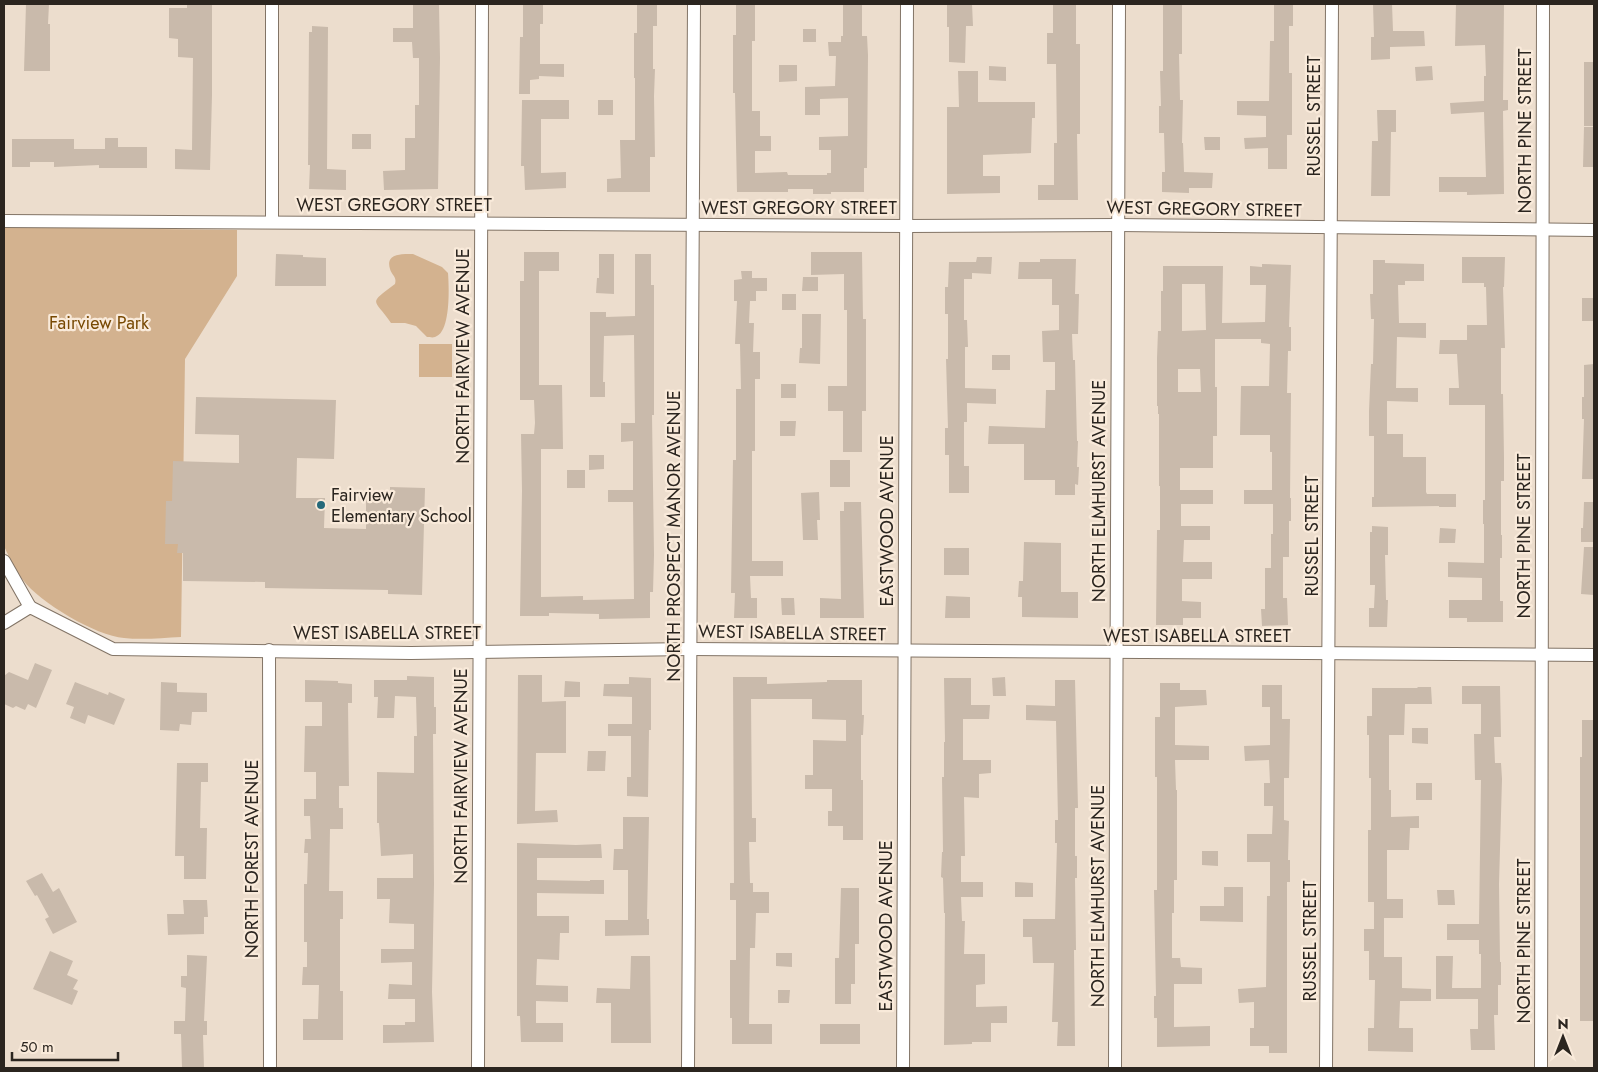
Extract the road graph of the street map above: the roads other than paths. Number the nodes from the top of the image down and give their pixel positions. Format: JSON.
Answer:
{"nodes":[{"id":1,"x":272,"y":4,"type":"edge"},
{"id":2,"x":482,"y":4,"type":"edge"},
{"id":3,"x":694,"y":4,"type":"edge"},
{"id":4,"x":907,"y":4,"type":"edge"},
{"id":5,"x":1119,"y":4,"type":"edge"},
{"id":6,"x":1332,"y":4,"type":"edge"},
{"id":7,"x":1543,"y":4,"type":"edge"},
{"id":8,"x":4,"y":221,"type":"edge"},
{"id":9,"x":272,"y":222,"type":"junction"},
{"id":10,"x":481,"y":223,"type":"junction"},
{"id":11,"x":693,"y":224,"type":"junction"},
{"id":12,"x":1118,"y":225,"type":"junction"},
{"id":13,"x":906,"y":226,"type":"junction"},
{"id":14,"x":1331,"y":228,"type":"junction"},
{"id":15,"x":1542,"y":229,"type":"junction"},
{"id":16,"x":1594,"y":230,"type":"edge"},
{"id":17,"x":4,"y":561,"type":"edge"},
{"id":18,"x":30,"y":607,"type":"junction"},
{"id":19,"x":4,"y":623,"type":"edge"},
{"id":20,"x":269,"y":650,"type":"junction"},
{"id":21,"x":691,"y":650,"type":"junction"},
{"id":22,"x":479,"y":651,"type":"junction"},
{"id":23,"x":904,"y":652,"type":"junction"},
{"id":24,"x":1116,"y":653,"type":"junction"},
{"id":25,"x":1329,"y":654,"type":"junction"},
{"id":26,"x":1541,"y":655,"type":"junction"},
{"id":27,"x":1594,"y":655,"type":"edge"},
{"id":28,"x":270,"y":1068,"type":"edge"},
{"id":29,"x":478,"y":1068,"type":"edge"},
{"id":30,"x":688,"y":1068,"type":"edge"},
{"id":31,"x":903,"y":1068,"type":"edge"},
{"id":32,"x":1115,"y":1068,"type":"edge"},
{"id":33,"x":1326,"y":1068,"type":"edge"},
{"id":34,"x":1541,"y":1068,"type":"edge"}],
"edges":[{"from":1,"to":9,"type":"street"},
{"from":2,"to":10,"type":"street","name":"NORTH FAIRVIEW AVENUE"},
{"from":3,"to":11,"type":"street","name":"NORTH PROSPECT MANOR AVENUE"},
{"from":4,"to":13,"type":"street","name":"EASTWOOD AVENUE"},
{"from":5,"to":12,"type":"street","name":"NORTH ELMHURST AVENUE"},
{"from":6,"to":14,"type":"street","name":"RUSSEL STREET"},
{"from":7,"to":15,"type":"street","name":"NORTH PINE STREET"},
{"from":8,"to":9,"type":"street","name":"WEST GREGORY STREET"},
{"from":9,"to":10,"type":"street","name":"WEST GREGORY STREET"},
{"from":10,"to":11,"type":"street","name":"WEST GREGORY STREET"},
{"from":10,"to":22,"type":"street","name":"NORTH FAIRVIEW AVENUE"},
{"from":11,"to":13,"type":"street","name":"WEST GREGORY STREET"},
{"from":11,"to":21,"type":"street","name":"NORTH PROSPECT MANOR AVENUE"},
{"from":12,"to":13,"type":"street","name":"WEST GREGORY STREET"},
{"from":12,"to":14,"type":"street","name":"WEST GREGORY STREET"},
{"from":12,"to":24,"type":"street","name":"NORTH ELMHURST AVENUE"},
{"from":13,"to":23,"type":"street","name":"EASTWOOD AVENUE"},
{"from":14,"to":15,"type":"street","name":"WEST GREGORY STREET"},
{"from":14,"to":25,"type":"street","name":"RUSSEL STREET"},
{"from":15,"to":16,"type":"street","name":"WEST GREGORY STREET"},
{"from":15,"to":26,"type":"street","name":"NORTH PINE STREET"},
{"from":17,"to":18,"type":"street"},
{"from":18,"to":19,"type":"street"},
{"from":18,"to":20,"type":"street","name":"WEST ISABELLA STREET"},
{"from":20,"to":22,"type":"street","name":"WEST ISABELLA STREET"},
{"from":20,"to":28,"type":"street","name":"NORTH FOREST AVENUE"},
{"from":21,"to":22,"type":"street","name":"WEST ISABELLA STREET"},
{"from":21,"to":23,"type":"street","name":"WEST ISABELLA STREET"},
{"from":21,"to":30,"type":"street","name":"NORTH PROSPECT MANOR AVENUE"},
{"from":22,"to":29,"type":"street","name":"NORTH FAIRVIEW AVENUE"},
{"from":23,"to":24,"type":"street","name":"WEST ISABELLA STREET"},
{"from":23,"to":31,"type":"street","name":"EASTWOOD AVENUE"},
{"from":24,"to":25,"type":"street","name":"WEST ISABELLA STREET"},
{"from":24,"to":32,"type":"street","name":"NORTH ELMHURST AVENUE"},
{"from":25,"to":26,"type":"street","name":"WEST ISABELLA STREET"},
{"from":25,"to":33,"type":"street","name":"RUSSEL STREET"},
{"from":26,"to":27,"type":"street","name":"WEST ISABELLA STREET"},
{"from":26,"to":34,"type":"street","name":"NORTH PINE STREET"}]}
